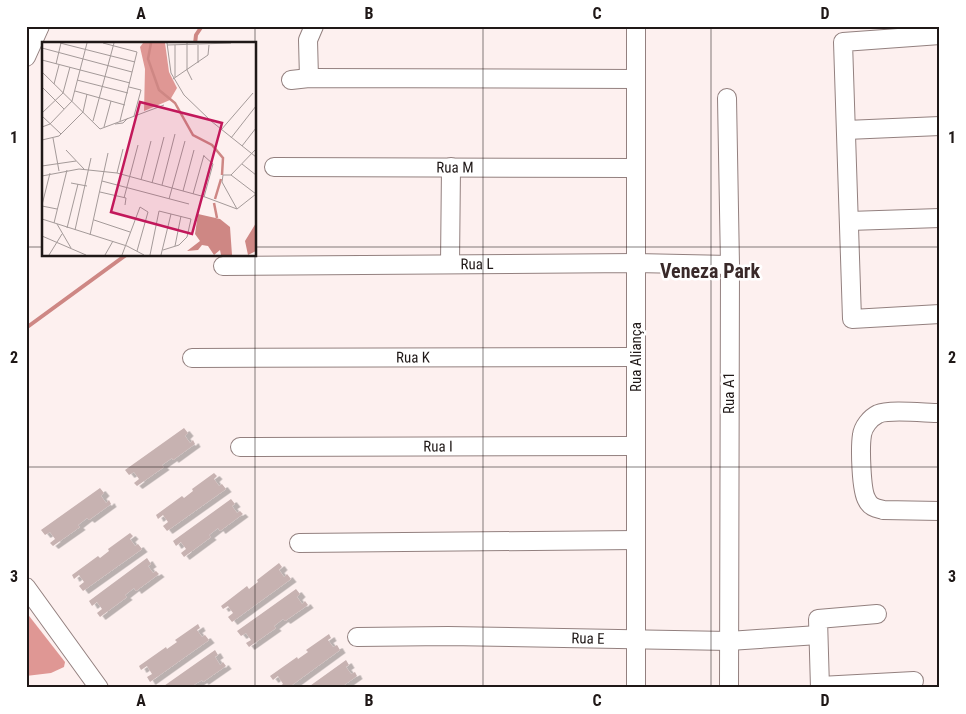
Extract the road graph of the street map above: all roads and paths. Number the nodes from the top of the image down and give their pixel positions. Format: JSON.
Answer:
{"nodes":[{"id":1,"x":40,"y":26,"type":"edge"},
{"id":2,"x":314,"y":26,"type":"edge"},
{"id":3,"x":636,"y":26,"type":"edge"},
{"id":4,"x":940,"y":35,"type":"edge"},
{"id":5,"x":26,"y":57,"type":"edge"},
{"id":6,"x":309,"y":78,"type":"junction"},
{"id":7,"x":636,"y":79,"type":"junction"},
{"id":8,"x":291,"y":80,"type":"dead end"},
{"id":9,"x":727,"y":98,"type":"dead end"},
{"id":10,"x":940,"y":126,"type":"edge"},
{"id":11,"x":846,"y":130,"type":"junction"},
{"id":12,"x":274,"y":167,"type":"dead end"},
{"id":13,"x":451,"y":167,"type":"junction"},
{"id":14,"x":636,"y":168,"type":"junction"},
{"id":15,"x":940,"y":218,"type":"edge"},
{"id":16,"x":849,"y":221,"type":"junction"},
{"id":17,"x":636,"y":263,"type":"junction"},
{"id":18,"x":450,"y":264,"type":"junction"},
{"id":19,"x":730,"y":265,"type":"junction"},
{"id":20,"x":223,"y":266,"type":"dead end"},
{"id":21,"x":940,"y":314,"type":"edge"},
{"id":22,"x":636,"y":357,"type":"junction"},
{"id":23,"x":192,"y":358,"type":"dead end"},
{"id":24,"x":940,"y":413,"type":"edge"},
{"id":25,"x":636,"y":446,"type":"junction"},
{"id":26,"x":240,"y":447,"type":"dead end"},
{"id":27,"x":940,"y":511,"type":"edge"},
{"id":28,"x":636,"y":540,"type":"junction"},
{"id":29,"x":299,"y":543,"type":"dead end"},
{"id":30,"x":26,"y":587,"type":"edge"},
{"id":31,"x":877,"y":614,"type":"dead end"},
{"id":32,"x":817,"y":628,"type":"junction"},
{"id":33,"x":358,"y":637,"type":"dead end"},
{"id":34,"x":636,"y":640,"type":"junction"},
{"id":35,"x":729,"y":641,"type":"junction"},
{"id":36,"x":914,"y":681,"type":"dead end"},
{"id":37,"x":820,"y":687,"type":"edge"},
{"id":38,"x":98,"y":688,"type":"edge"},
{"id":39,"x":636,"y":688,"type":"edge"},
{"id":40,"x":729,"y":688,"type":"edge"}],
"edges":[{"from":1,"to":5,"type":"street"},
{"from":2,"to":6,"type":"street"},
{"from":3,"to":7,"type":"street","name":"Rua Aliança"},
{"from":4,"to":11,"type":"street"},
{"from":6,"to":7,"type":"street"},
{"from":6,"to":8,"type":"street"},
{"from":7,"to":14,"type":"street","name":"Rua Aliança"},
{"from":9,"to":19,"type":"street","name":"Rua A1"},
{"from":10,"to":11,"type":"street"},
{"from":11,"to":16,"type":"street"},
{"from":12,"to":13,"type":"street","name":"Rua M"},
{"from":13,"to":14,"type":"street","name":"Rua M"},
{"from":13,"to":18,"type":"street"},
{"from":14,"to":17,"type":"street","name":"Rua Aliança"},
{"from":15,"to":16,"type":"street"},
{"from":16,"to":21,"type":"street"},
{"from":17,"to":18,"type":"street","name":"Rua L"},
{"from":17,"to":19,"type":"street","name":"Rua L"},
{"from":17,"to":22,"type":"street","name":"Rua Aliança"},
{"from":18,"to":20,"type":"street","name":"Rua L"},
{"from":19,"to":35,"type":"street","name":"Rua A1"},
{"from":22,"to":23,"type":"street","name":"Rua K"},
{"from":22,"to":25,"type":"street","name":"Rua Aliança"},
{"from":24,"to":27,"type":"street"},
{"from":25,"to":26,"type":"street","name":"Rua I"},
{"from":25,"to":28,"type":"street","name":"Rua Aliança"},
{"from":28,"to":29,"type":"street"},
{"from":28,"to":34,"type":"street","name":"Rua Aliança"},
{"from":30,"to":38,"type":"street"},
{"from":31,"to":32,"type":"street","name":"Rua E"},
{"from":32,"to":35,"type":"street","name":"Rua E"},
{"from":32,"to":37,"type":"street"},
{"from":33,"to":34,"type":"street","name":"Rua E"},
{"from":34,"to":35,"type":"street","name":"Rua E"},
{"from":34,"to":39,"type":"street","name":"Rua Aliança"},
{"from":35,"to":40,"type":"street","name":"Rua A1"},
{"from":36,"to":37,"type":"street"}]}
